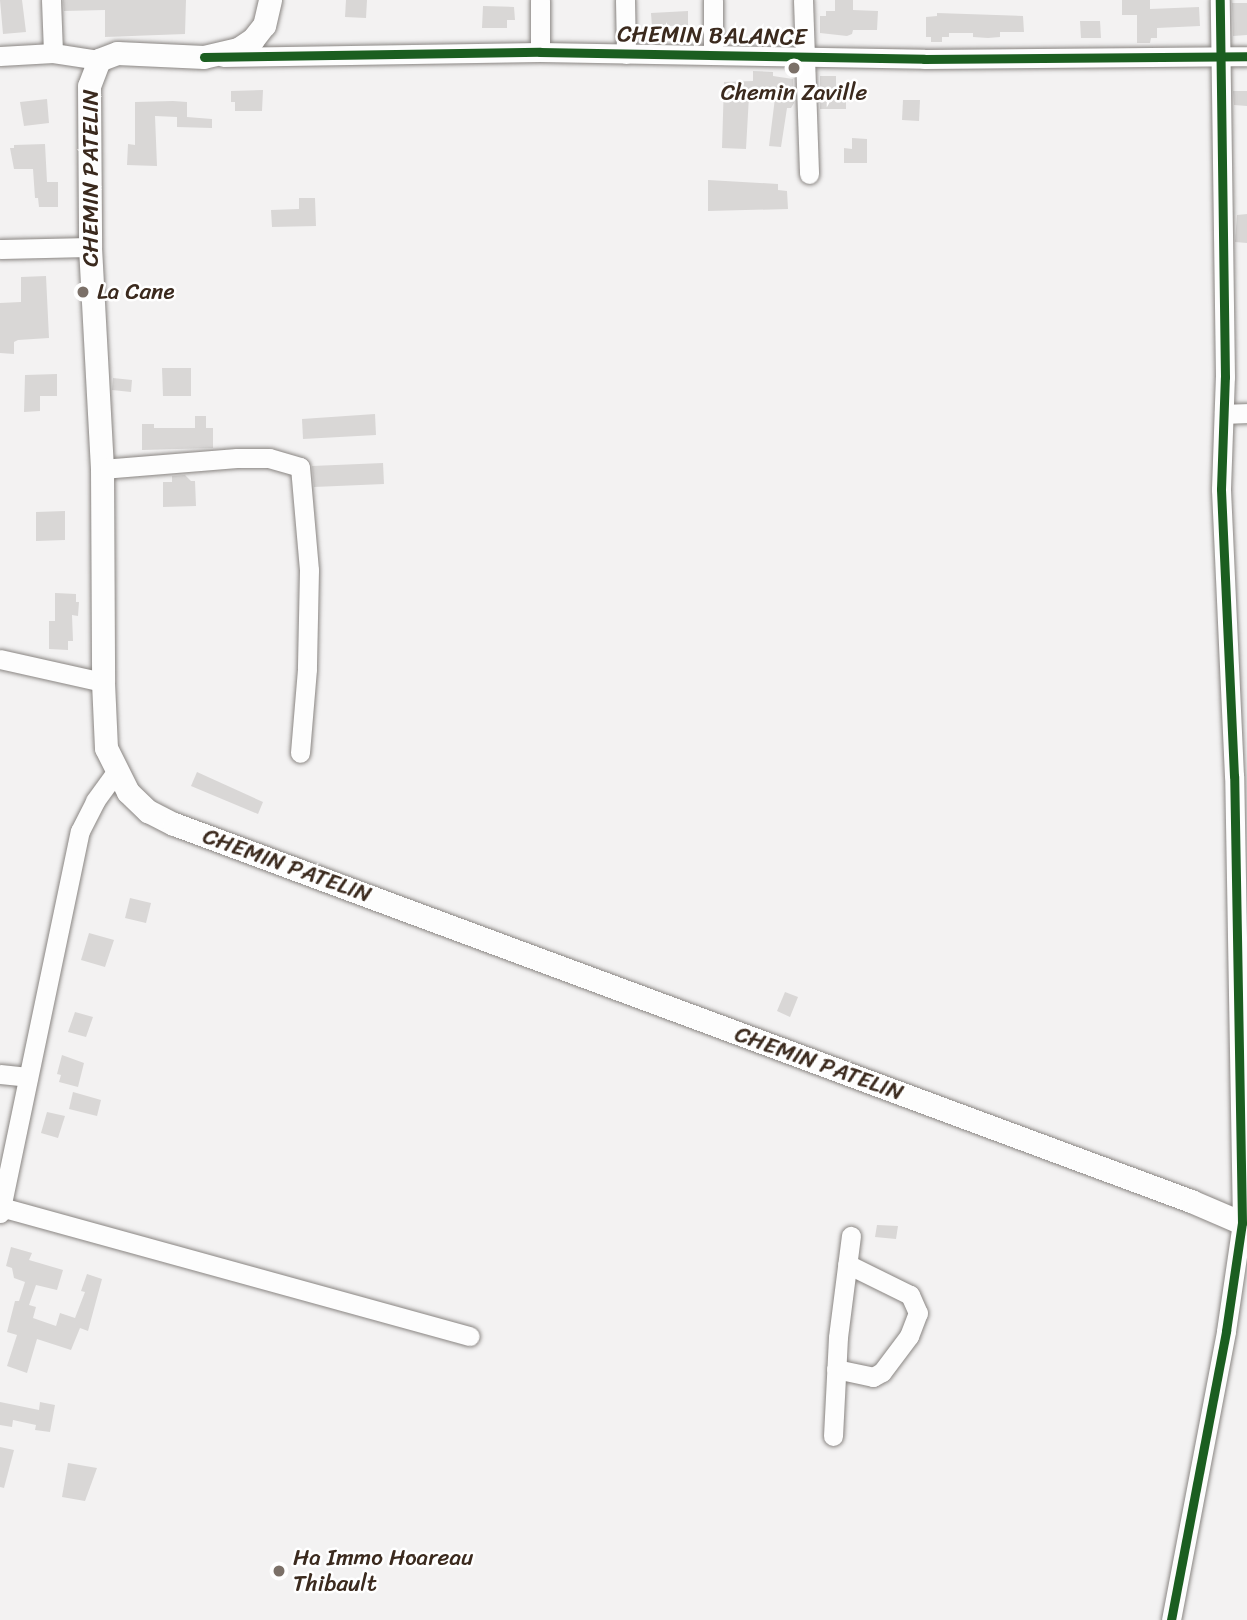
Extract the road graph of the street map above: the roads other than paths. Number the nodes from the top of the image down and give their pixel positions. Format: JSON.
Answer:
{"nodes":[{"id":1,"x":51,"y":0,"type":"edge"},
{"id":2,"x":270,"y":0,"type":"edge"},
{"id":3,"x":540,"y":0,"type":"edge"},
{"id":4,"x":625,"y":0,"type":"edge"},
{"id":5,"x":713,"y":0,"type":"edge"},
{"id":6,"x":803,"y":0,"type":"edge"},
{"id":7,"x":1220,"y":0,"type":"edge"},
{"id":8,"x":540,"y":52,"type":"junction"},
{"id":9,"x":53,"y":53,"type":"junction"},
{"id":10,"x":626,"y":54,"type":"junction"},
{"id":11,"x":713,"y":55,"type":"junction"},
{"id":12,"x":0,"y":56,"type":"edge"},
{"id":13,"x":1247,"y":56,"type":"edge"},
{"id":14,"x":204,"y":57,"type":"junction"},
{"id":15,"x":804,"y":57,"type":"junction"},
{"id":16,"x":1220,"y":57,"type":"junction"},
{"id":17,"x":99,"y":60,"type":"junction"},
{"id":18,"x":809,"y":174,"type":"dead end"},
{"id":19,"x":90,"y":247,"type":"junction"},
{"id":20,"x":0,"y":248,"type":"edge"},
{"id":21,"x":1224,"y":414,"type":"junction"},
{"id":22,"x":1247,"y":414,"type":"edge"},
{"id":23,"x":102,"y":469,"type":"junction"},
{"id":24,"x":0,"y":659,"type":"edge"},
{"id":25,"x":103,"y":682,"type":"junction"},
{"id":26,"x":300,"y":753,"type":"dead end"},
{"id":27,"x":116,"y":772,"type":"junction"},
{"id":28,"x":1242,"y":882,"type":"edge"},
{"id":29,"x":0,"y":1074,"type":"edge"},
{"id":30,"x":29,"y":1077,"type":"junction"},
{"id":31,"x":1,"y":1210,"type":"edge"},
{"id":32,"x":1245,"y":1224,"type":"edge"},
{"id":33,"x":850,"y":1237,"type":"dead end"},
{"id":34,"x":847,"y":1264,"type":"junction"},
{"id":35,"x":470,"y":1336,"type":"dead end"},
{"id":36,"x":836,"y":1369,"type":"junction"},
{"id":37,"x":833,"y":1436,"type":"dead end"},
{"id":38,"x":1171,"y":1620,"type":"edge"}],
"edges":[{"from":1,"to":9,"type":"street"},
{"from":2,"to":14,"type":"main road","name":"CHEMIN PATELIN"},
{"from":3,"to":8,"type":"street"},
{"from":4,"to":10,"type":"street","name":"CHEMIN BALANCE"},
{"from":5,"to":11,"type":"street","name":"CHEMIN BALANCE"},
{"from":6,"to":15,"type":"street"},
{"from":7,"to":16,"type":"street"},
{"from":8,"to":10,"type":"street","name":"CHEMIN BALANCE"},
{"from":8,"to":14,"type":"street","name":"CHEMIN BALANCE"},
{"from":9,"to":12,"type":"street"},
{"from":9,"to":17,"type":"street"},
{"from":10,"to":11,"type":"street","name":"CHEMIN BALANCE"},
{"from":11,"to":15,"type":"street","name":"CHEMIN BALANCE"},
{"from":13,"to":16,"type":"street","name":"CHEMIN BALANCE"},
{"from":14,"to":17,"type":"main road","name":"CHEMIN PATELIN"},
{"from":15,"to":16,"type":"street","name":"CHEMIN BALANCE"},
{"from":15,"to":18,"type":"street"},
{"from":16,"to":21,"type":"street"},
{"from":17,"to":19,"type":"main road","name":"CHEMIN PATELIN"},
{"from":19,"to":20,"type":"street"},
{"from":19,"to":23,"type":"main road","name":"CHEMIN PATELIN"},
{"from":21,"to":22,"type":"street"},
{"from":21,"to":28,"type":"street"},
{"from":23,"to":25,"type":"main road","name":"CHEMIN PATELIN"},
{"from":23,"to":26,"type":"street"},
{"from":24,"to":25,"type":"street"},
{"from":25,"to":27,"type":"main road","name":"CHEMIN PATELIN"},
{"from":27,"to":30,"type":"street"},
{"from":27,"to":32,"type":"main road","name":"CHEMIN PATELIN"},
{"from":28,"to":32,"type":"street"},
{"from":29,"to":30,"type":"street"},
{"from":30,"to":31,"type":"street"},
{"from":31,"to":35,"type":"street"},
{"from":32,"to":38,"type":"street"},
{"from":33,"to":34,"type":"street"},
{"from":34,"to":36,"type":"street"},
{"from":34,"to":36,"type":"street"},
{"from":36,"to":37,"type":"street"}]}
